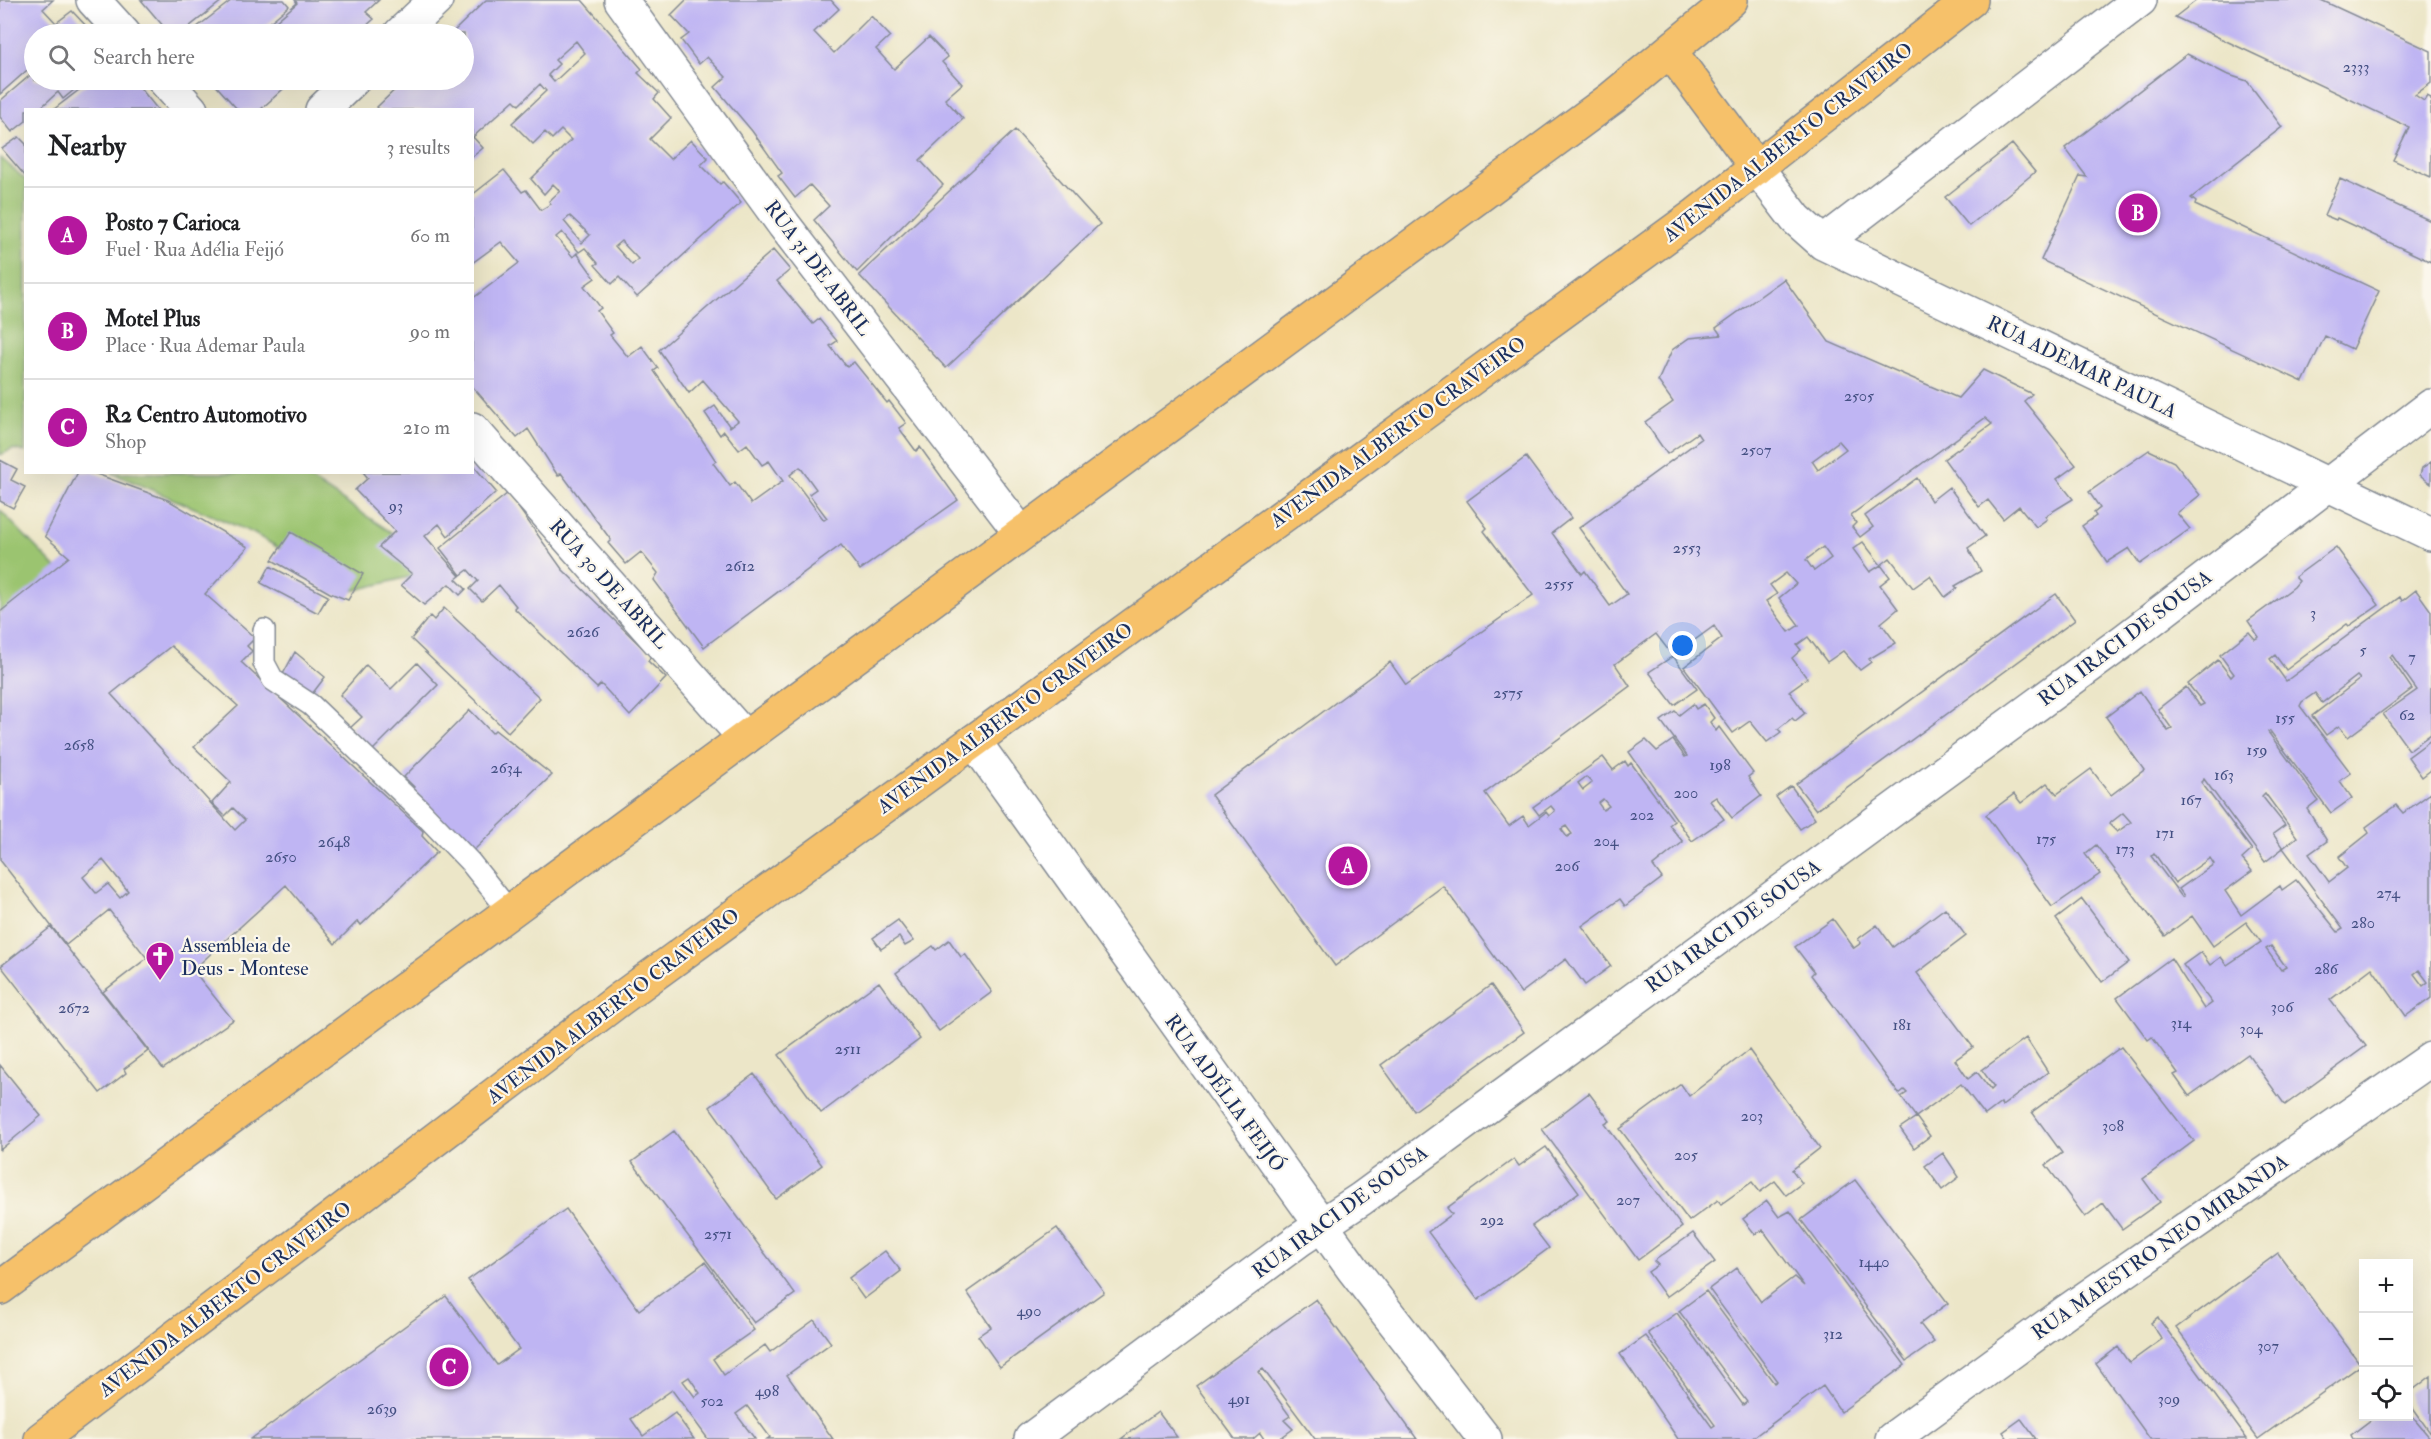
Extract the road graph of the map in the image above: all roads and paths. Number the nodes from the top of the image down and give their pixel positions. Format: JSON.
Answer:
{"nodes":[{"id":1,"x":93,"y":0,"type":"edge"},
{"id":2,"x":436,"y":0,"type":"edge"},
{"id":3,"x":621,"y":0,"type":"edge"},
{"id":4,"x":1731,"y":0,"type":"edge"},
{"id":5,"x":1971,"y":0,"type":"edge"},
{"id":6,"x":2140,"y":0,"type":"edge"},
{"id":7,"x":115,"y":24,"type":"edge"},
{"id":8,"x":411,"y":24,"type":"edge"},
{"id":9,"x":1670,"y":51,"type":"junction"},
{"id":10,"x":173,"y":90,"type":"edge"},
{"id":11,"x":343,"y":90,"type":"edge"},
{"id":12,"x":189,"y":108,"type":"edge"},
{"id":13,"x":324,"y":108,"type":"edge"},
{"id":14,"x":1757,"y":168,"type":"junction"},
{"id":15,"x":1823,"y":243,"type":"junction"},
{"id":16,"x":2431,"y":406,"type":"edge"},
{"id":17,"x":474,"y":431,"type":"edge"},
{"id":18,"x":2328,"y":485,"type":"junction"},
{"id":19,"x":1020,"y":532,"type":"junction"},
{"id":20,"x":2431,"y":534,"type":"edge"},
{"id":21,"x":264,"y":630,"type":"dead end"},
{"id":22,"x":746,"y":738,"type":"junction"},
{"id":23,"x":974,"y":741,"type":"junction"},
{"id":24,"x":510,"y":912,"type":"junction"},
{"id":25,"x":2431,"y":1059,"type":"edge"},
{"id":26,"x":1321,"y":1225,"type":"junction"},
{"id":27,"x":0,"y":1288,"type":"edge"},
{"id":28,"x":41,"y":1439,"type":"edge"},
{"id":29,"x":1030,"y":1439,"type":"edge"},
{"id":30,"x":1485,"y":1439,"type":"edge"},
{"id":31,"x":1892,"y":1439,"type":"edge"}],
"edges":[{"from":1,"to":7,"type":"street"},
{"from":2,"to":8,"type":"street"},
{"from":3,"to":19,"type":"street","name":"RUA 31 DE ABRIL"},
{"from":4,"to":9,"type":"main road"},
{"from":5,"to":14,"type":"main road","name":"AVENIDA ALBERTO CRAVEIRO"},
{"from":6,"to":15,"type":"street"},
{"from":9,"to":14,"type":"main road"},
{"from":9,"to":19,"type":"main road"},
{"from":10,"to":12,"type":"street"},
{"from":11,"to":13,"type":"street"},
{"from":14,"to":15,"type":"street","name":"RUA ADEMAR PAULA"},
{"from":14,"to":23,"type":"main road","name":"AVENIDA ALBERTO CRAVEIRO"},
{"from":15,"to":18,"type":"street","name":"RUA ADEMAR PAULA"},
{"from":16,"to":18,"type":"street","name":"RUA IRACI DE SOUSA"},
{"from":17,"to":22,"type":"street","name":"RUA 30 DE ABRIL"},
{"from":18,"to":20,"type":"street","name":"RUA ADEMAR PAULA"},
{"from":18,"to":26,"type":"street","name":"RUA IRACI DE SOUSA"},
{"from":19,"to":22,"type":"main road"},
{"from":21,"to":24,"type":"lane"},
{"from":22,"to":24,"type":"main road"},
{"from":23,"to":26,"type":"street","name":"RUA ADÉLIA FEIJÓ"},
{"from":23,"to":28,"type":"main road","name":"AVENIDA ALBERTO CRAVEIRO"},
{"from":24,"to":27,"type":"main road"},
{"from":25,"to":31,"type":"street","name":"RUA MAESTRO NEO MIRANDA"},
{"from":26,"to":29,"type":"street","name":"RUA IRACI DE SOUSA"},
{"from":26,"to":30,"type":"street","name":"RUA ADÉLIA FEIJÓ"}]}
